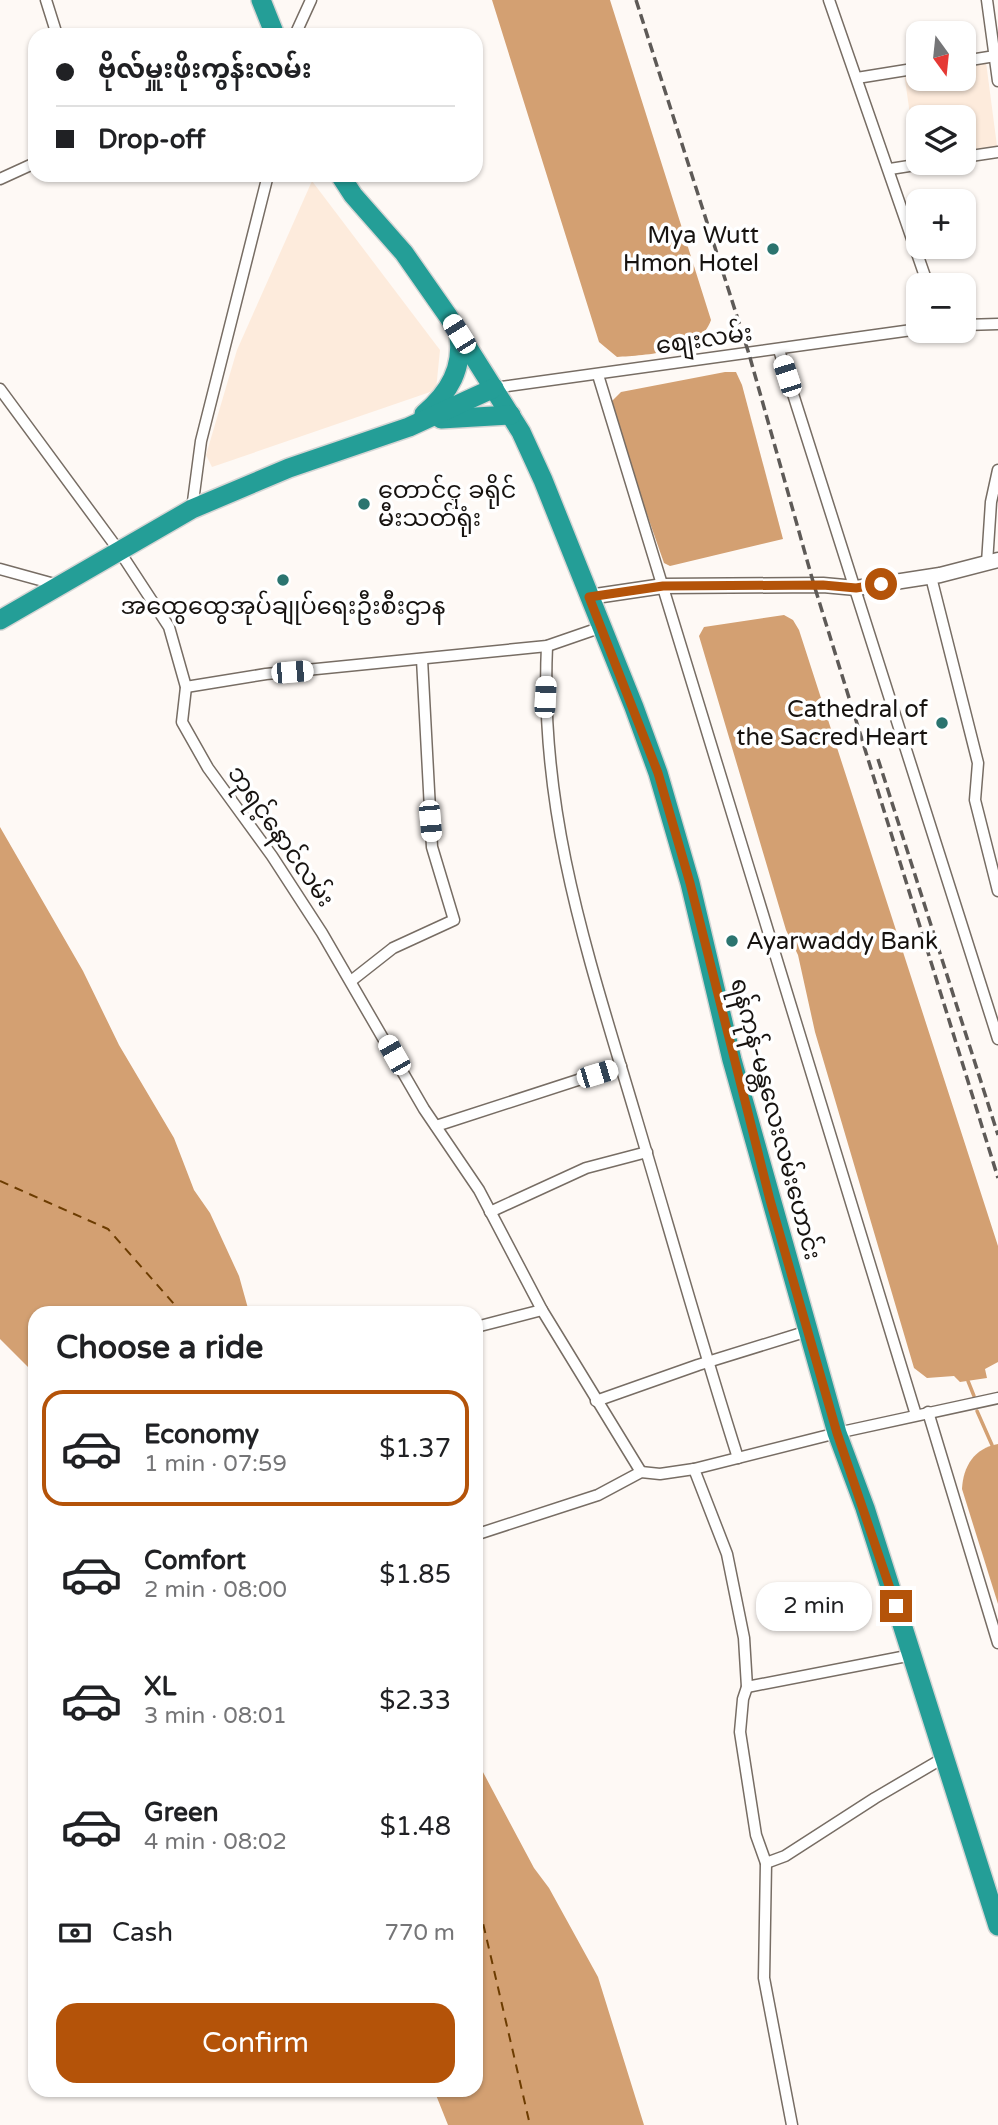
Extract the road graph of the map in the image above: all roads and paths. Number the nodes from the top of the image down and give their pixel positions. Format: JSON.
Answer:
{"nodes":[{"id":1,"x":46,"y":0,"type":"edge"},
{"id":2,"x":261,"y":0,"type":"edge"},
{"id":3,"x":311,"y":0,"type":"edge"},
{"id":4,"x":830,"y":0,"type":"edge"},
{"id":5,"x":987,"y":0,"type":"edge"},
{"id":6,"x":55,"y":28,"type":"edge"},
{"id":7,"x":272,"y":28,"type":"edge"},
{"id":8,"x":298,"y":28,"type":"edge"},
{"id":9,"x":995,"y":56,"type":"junction"},
{"id":10,"x":976,"y":59,"type":"edge"},
{"id":11,"x":906,"y":70,"type":"edge"},
{"id":12,"x":858,"y":78,"type":"junction"},
{"id":13,"x":998,"y":81,"type":"edge"},
{"id":14,"x":998,"y":152,"type":"edge"},
{"id":15,"x":976,"y":155,"type":"edge"},
{"id":16,"x":28,"y":166,"type":"edge"},
{"id":17,"x":906,"y":166,"type":"edge"},
{"id":18,"x":890,"y":169,"type":"junction"},
{"id":19,"x":0,"y":179,"type":"edge"},
{"id":20,"x":266,"y":182,"type":"edge"},
{"id":21,"x":345,"y":182,"type":"edge"},
{"id":22,"x":925,"y":273,"type":"edge"},
{"id":23,"x":998,"y":324,"type":"edge"},
{"id":24,"x":976,"y":325,"type":"edge"},
{"id":25,"x":906,"y":331,"type":"edge"},
{"id":26,"x":459,"y":334,"type":"junction"},
{"id":27,"x":779,"y":350,"type":"junction"},
{"id":28,"x":598,"y":375,"type":"junction"},
{"id":29,"x":494,"y":388,"type":"junction"},
{"id":30,"x":0,"y":389,"type":"edge"},
{"id":31,"x":511,"y":415,"type":"junction"},
{"id":32,"x":410,"y":427,"type":"junction"},
{"id":33,"x":998,"y":470,"type":"edge"},
{"id":34,"x":192,"y":509,"type":"junction"},
{"id":35,"x":120,"y":552,"type":"junction"},
{"id":36,"x":993,"y":561,"type":"edge"},
{"id":37,"x":0,"y":569,"type":"edge"},
{"id":38,"x":931,"y":577,"type":"junction"},
{"id":39,"x":61,"y":586,"type":"junction"},
{"id":40,"x":663,"y":586,"type":"junction"},
{"id":41,"x":856,"y":588,"type":"junction"},
{"id":42,"x":589,"y":597,"type":"junction"},
{"id":43,"x":0,"y":620,"type":"edge"},
{"id":44,"x":602,"y":627,"type":"junction"},
{"id":45,"x":548,"y":646,"type":"junction"},
{"id":46,"x":422,"y":659,"type":"junction"},
{"id":47,"x":186,"y":687,"type":"junction"},
{"id":48,"x":998,"y":891,"type":"edge"},
{"id":49,"x":351,"y":981,"type":"junction"},
{"id":50,"x":998,"y":1039,"type":"edge"},
{"id":51,"x":621,"y":1066,"type":"junction"},
{"id":52,"x":436,"y":1126,"type":"junction"},
{"id":53,"x":646,"y":1152,"type":"junction"},
{"id":54,"x":490,"y":1212,"type":"junction"},
{"id":55,"x":542,"y":1310,"type":"junction"},
{"id":56,"x":483,"y":1325,"type":"edge"},
{"id":57,"x":808,"y":1331,"type":"junction"},
{"id":58,"x":707,"y":1362,"type":"junction"},
{"id":59,"x":998,"y":1398,"type":"edge"},
{"id":60,"x":596,"y":1401,"type":"junction"},
{"id":61,"x":928,"y":1412,"type":"junction"},
{"id":62,"x":916,"y":1415,"type":"junction"},
{"id":63,"x":837,"y":1433,"type":"junction"},
{"id":64,"x":737,"y":1458,"type":"junction"},
{"id":65,"x":694,"y":1469,"type":"junction"},
{"id":66,"x":641,"y":1472,"type":"junction"},
{"id":67,"x":483,"y":1532,"type":"edge"},
{"id":68,"x":998,"y":1643,"type":"edge"},
{"id":69,"x":912,"y":1655,"type":"junction"},
{"id":70,"x":747,"y":1687,"type":"junction"},
{"id":71,"x":945,"y":1757,"type":"junction"},
{"id":72,"x":765,"y":1863,"type":"junction"},
{"id":73,"x":998,"y":1926,"type":"edge"},
{"id":74,"x":792,"y":2125,"type":"edge"}],
"edges":[{"from":1,"to":6,"type":"street"},
{"from":2,"to":7,"type":"highway"},
{"from":3,"to":8,"type":"street"},
{"from":4,"to":12,"type":"street"},
{"from":5,"to":9,"type":"street"},
{"from":9,"to":10,"type":"street"},
{"from":9,"to":13,"type":"street"},
{"from":11,"to":12,"type":"street"},
{"from":12,"to":18,"type":"street"},
{"from":14,"to":15,"type":"street"},
{"from":16,"to":19,"type":"street"},
{"from":17,"to":18,"type":"street"},
{"from":18,"to":22,"type":"street"},
{"from":20,"to":34,"type":"street"},
{"from":21,"to":26,"type":"highway","name":"ရန်ကုန်-မန္တလေးလမ်းဟောင်း"},
{"from":23,"to":24,"type":"street"},
{"from":25,"to":27,"type":"street","name":"စျေးလမ်း"},
{"from":26,"to":29,"type":"highway","name":"ရန်ကုန်-မန္တလေးလမ်းဟောင်း"},
{"from":26,"to":32,"type":"highway"},
{"from":27,"to":28,"type":"street","name":"စျေးလမ်း"},
{"from":27,"to":41,"type":"street"},
{"from":28,"to":29,"type":"street","name":"စျေးလမ်း"},
{"from":28,"to":40,"type":"street"},
{"from":29,"to":31,"type":"highway","name":"ရန်ကုန်-မန္တလေးလမ်းဟောင်း"},
{"from":29,"to":32,"type":"highway"},
{"from":30,"to":35,"type":"street","name":"ဘုရင့်နောင်လမ်း"},
{"from":31,"to":32,"type":"highway"},
{"from":31,"to":42,"type":"highway","name":"ရန်ကုန်-မန္တလေးလမ်းဟောင်း"},
{"from":32,"to":34,"type":"highway"},
{"from":33,"to":36,"type":"street"},
{"from":34,"to":35,"type":"highway"},
{"from":35,"to":39,"type":"highway"},
{"from":35,"to":47,"type":"street","name":"ဘုရင့်နောင်လမ်း"},
{"from":36,"to":38,"type":"street"},
{"from":37,"to":39,"type":"street"},
{"from":38,"to":41,"type":"street"},
{"from":38,"to":48,"type":"street"},
{"from":39,"to":43,"type":"highway"},
{"from":40,"to":41,"type":"street"},
{"from":40,"to":42,"type":"street"},
{"from":40,"to":62,"type":"street"},
{"from":41,"to":50,"type":"street"},
{"from":42,"to":44,"type":"highway","name":"ရန်ကုန်-မန္တလေးလမ်းဟောင်း"},
{"from":44,"to":45,"type":"street"},
{"from":44,"to":57,"type":"highway","name":"ရန်ကုန်-မန္တလေးလမ်းဟောင်း"},
{"from":45,"to":46,"type":"street"},
{"from":45,"to":51,"type":"street"},
{"from":46,"to":47,"type":"street"},
{"from":46,"to":49,"type":"street"},
{"from":47,"to":49,"type":"street","name":"ဘုရင့်နောင်လမ်း"},
{"from":49,"to":52,"type":"street","name":"ဘုရင့်နောင်လမ်း"},
{"from":51,"to":52,"type":"street"},
{"from":51,"to":53,"type":"street"},
{"from":52,"to":54,"type":"street","name":"ဘုရင့်နောင်လမ်း"},
{"from":53,"to":54,"type":"street"},
{"from":53,"to":58,"type":"street"},
{"from":54,"to":55,"type":"street","name":"ဘုရင့်နောင်လမ်း"},
{"from":55,"to":56,"type":"street"},
{"from":55,"to":60,"type":"street","name":"ဘုရင့်နောင်လမ်း"},
{"from":57,"to":58,"type":"street"},
{"from":57,"to":63,"type":"highway","name":"ရန်ကုန်-မန္တလေးလမ်းဟောင်း"},
{"from":58,"to":60,"type":"street"},
{"from":58,"to":64,"type":"street"},
{"from":59,"to":61,"type":"street"},
{"from":60,"to":66,"type":"street","name":"ဘုရင့်နောင်လမ်း"},
{"from":61,"to":62,"type":"street"},
{"from":61,"to":68,"type":"street"},
{"from":62,"to":63,"type":"street"},
{"from":63,"to":64,"type":"street"},
{"from":63,"to":69,"type":"highway","name":"ရန်ကုန်-မန္တလေးလမ်းဟောင်း"},
{"from":64,"to":65,"type":"street"},
{"from":65,"to":66,"type":"street"},
{"from":65,"to":70,"type":"street"},
{"from":66,"to":67,"type":"street"},
{"from":69,"to":70,"type":"street"},
{"from":69,"to":71,"type":"highway","name":"ရန်ကုန်-မန္တလေးလမ်းဟောင်း"},
{"from":70,"to":72,"type":"street"},
{"from":71,"to":72,"type":"street"},
{"from":71,"to":73,"type":"highway","name":"ရန်ကုန်-မန္တလေးလမ်းဟောင်း"},
{"from":72,"to":74,"type":"street"}]}
